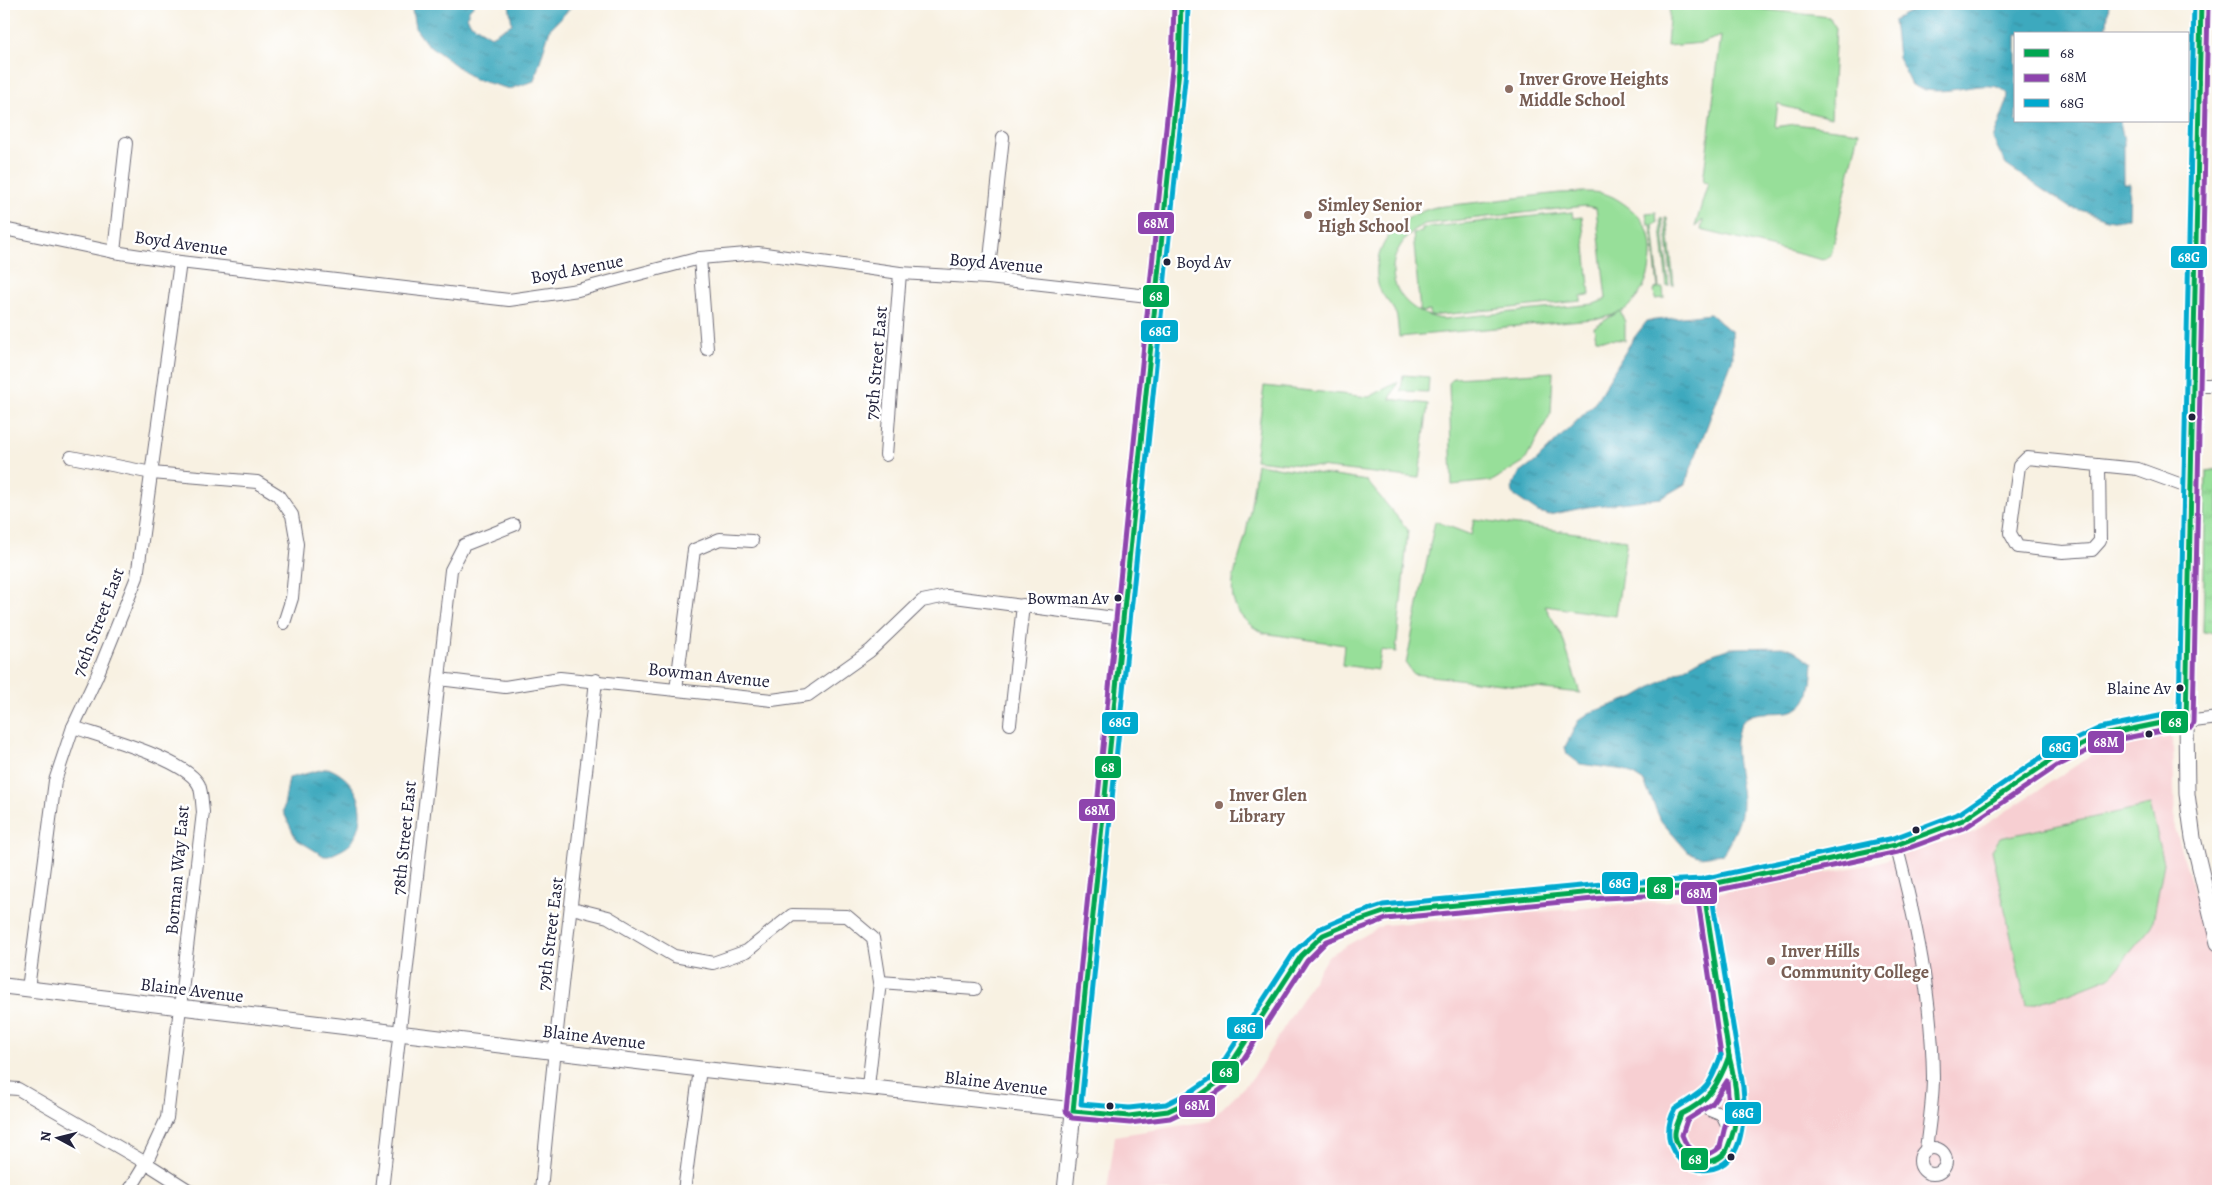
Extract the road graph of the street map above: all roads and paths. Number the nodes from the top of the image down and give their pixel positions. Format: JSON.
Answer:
{"nodes":[{"id":1,"x":1180,"y":4,"type":"edge"},
{"id":2,"x":2200,"y":4,"type":"edge"},
{"id":3,"x":1004,"y":137,"type":"dead end"},
{"id":4,"x":126,"y":143,"type":"dead end"},
{"id":5,"x":4,"y":229,"type":"edge"},
{"id":6,"x":114,"y":252,"type":"junction"},
{"id":7,"x":700,"y":258,"type":"junction"},
{"id":8,"x":180,"y":262,"type":"junction"},
{"id":9,"x":900,"y":273,"type":"junction"},
{"id":10,"x":988,"y":278,"type":"junction"},
{"id":11,"x":1157,"y":298,"type":"junction"},
{"id":12,"x":707,"y":349,"type":"dead end"},
{"id":13,"x":2192,"y":384,"type":"junction"},
{"id":14,"x":2218,"y":385,"type":"edge"},
{"id":15,"x":886,"y":455,"type":"dead end"},
{"id":16,"x":71,"y":457,"type":"dead end"},
{"id":17,"x":2099,"y":465,"type":"junction"},
{"id":18,"x":152,"y":473,"type":"junction"},
{"id":19,"x":2190,"y":488,"type":"junction"},
{"id":20,"x":514,"y":525,"type":"dead end"},
{"id":21,"x":752,"y":541,"type":"dead end"},
{"id":22,"x":1023,"y":605,"type":"junction"},
{"id":23,"x":1122,"y":619,"type":"junction"},
{"id":24,"x":284,"y":623,"type":"dead end"},
{"id":25,"x":439,"y":679,"type":"junction"},
{"id":26,"x":596,"y":680,"type":"junction"},
{"id":27,"x":676,"y":690,"type":"junction"},
{"id":28,"x":2218,"y":718,"type":"edge"},
{"id":29,"x":2186,"y":722,"type":"junction"},
{"id":30,"x":1010,"y":724,"type":"dead end"},
{"id":31,"x":73,"y":727,"type":"junction"},
{"id":32,"x":1896,"y":845,"type":"junction"},
{"id":33,"x":1704,"y":886,"type":"junction"},
{"id":34,"x":572,"y":908,"type":"junction"},
{"id":35,"x":2218,"y":943,"type":"edge"},
{"id":36,"x":880,"y":982,"type":"junction"},
{"id":37,"x":4,"y":986,"type":"edge"},
{"id":38,"x":28,"y":989,"type":"junction"},
{"id":39,"x":975,"y":989,"type":"dead end"},
{"id":40,"x":181,"y":1008,"type":"junction"},
{"id":41,"x":400,"y":1033,"type":"junction"},
{"id":42,"x":554,"y":1051,"type":"junction"},
{"id":43,"x":1729,"y":1056,"type":"junction"},
{"id":44,"x":700,"y":1069,"type":"junction"},
{"id":45,"x":868,"y":1086,"type":"junction"},
{"id":46,"x":4,"y":1088,"type":"edge"},
{"id":47,"x":1700,"y":1106,"type":"junction"},
{"id":48,"x":1073,"y":1111,"type":"junction"},
{"id":49,"x":1732,"y":1136,"type":"junction"},
{"id":50,"x":1926,"y":1149,"type":"dead end"},
{"id":51,"x":146,"y":1163,"type":"junction"},
{"id":52,"x":129,"y":1191,"type":"edge"},
{"id":53,"x":190,"y":1191,"type":"edge"},
{"id":54,"x":382,"y":1191,"type":"edge"},
{"id":55,"x":541,"y":1191,"type":"edge"},
{"id":56,"x":684,"y":1191,"type":"edge"},
{"id":57,"x":1065,"y":1191,"type":"edge"}],
"edges":[{"from":1,"to":11,"type":"street"},
{"from":2,"to":13,"type":"street"},
{"from":3,"to":10,"type":"street"},
{"from":4,"to":6,"type":"street"},
{"from":5,"to":6,"type":"street","name":"Boyd Avenue"},
{"from":6,"to":8,"type":"street","name":"Boyd Avenue"},
{"from":7,"to":8,"type":"street","name":"Boyd Avenue"},
{"from":7,"to":9,"type":"street","name":"Boyd Avenue"},
{"from":7,"to":12,"type":"street"},
{"from":8,"to":18,"type":"street","name":"76th Street East"},
{"from":9,"to":10,"type":"street","name":"Boyd Avenue"},
{"from":9,"to":15,"type":"street","name":"79th Street East"},
{"from":10,"to":11,"type":"street","name":"Boyd Avenue"},
{"from":11,"to":23,"type":"street"},
{"from":13,"to":14,"type":"street"},
{"from":13,"to":19,"type":"street"},
{"from":16,"to":18,"type":"street"},
{"from":17,"to":17,"type":"street"},
{"from":17,"to":19,"type":"street"},
{"from":18,"to":24,"type":"street"},
{"from":18,"to":31,"type":"street","name":"76th Street East"},
{"from":19,"to":29,"type":"street"},
{"from":20,"to":25,"type":"street","name":"78th Street East"},
{"from":21,"to":27,"type":"street"},
{"from":22,"to":23,"type":"street","name":"Bowman Avenue"},
{"from":22,"to":27,"type":"street","name":"Bowman Avenue"},
{"from":22,"to":30,"type":"street"},
{"from":23,"to":48,"type":"street"},
{"from":25,"to":26,"type":"street","name":"Bowman Avenue"},
{"from":25,"to":41,"type":"street","name":"78th Street East"},
{"from":26,"to":27,"type":"street","name":"Bowman Avenue"},
{"from":26,"to":34,"type":"street","name":"79th Street East"},
{"from":28,"to":29,"type":"street"},
{"from":29,"to":32,"type":"street","name":"Blaine Avenue"},
{"from":29,"to":35,"type":"street"},
{"from":31,"to":38,"type":"street","name":"76th Street East"},
{"from":31,"to":40,"type":"street","name":"Borman Way East"},
{"from":32,"to":33,"type":"street","name":"Blaine Avenue"},
{"from":32,"to":50,"type":"street"},
{"from":33,"to":43,"type":"street"},
{"from":33,"to":48,"type":"street","name":"Blaine Avenue"},
{"from":34,"to":36,"type":"street"},
{"from":34,"to":42,"type":"street","name":"79th Street East"},
{"from":36,"to":39,"type":"street"},
{"from":36,"to":45,"type":"street"},
{"from":37,"to":38,"type":"street","name":"Blaine Avenue"},
{"from":38,"to":40,"type":"street","name":"Blaine Avenue"},
{"from":40,"to":41,"type":"street","name":"Blaine Avenue"},
{"from":40,"to":51,"type":"street","name":"Borman Way East"},
{"from":41,"to":42,"type":"street","name":"Blaine Avenue"},
{"from":41,"to":54,"type":"street","name":"78th Street East"},
{"from":42,"to":44,"type":"street","name":"Blaine Avenue"},
{"from":42,"to":55,"type":"street","name":"79th Street East"},
{"from":43,"to":47,"type":"street"},
{"from":43,"to":49,"type":"street"},
{"from":44,"to":45,"type":"street","name":"Blaine Avenue"},
{"from":44,"to":56,"type":"street"},
{"from":45,"to":48,"type":"street","name":"Blaine Avenue"},
{"from":46,"to":51,"type":"street"},
{"from":47,"to":49,"type":"street"},
{"from":47,"to":49,"type":"street"},
{"from":48,"to":57,"type":"street"},
{"from":51,"to":52,"type":"street","name":"Borman Way East"},
{"from":51,"to":53,"type":"street"}]}
